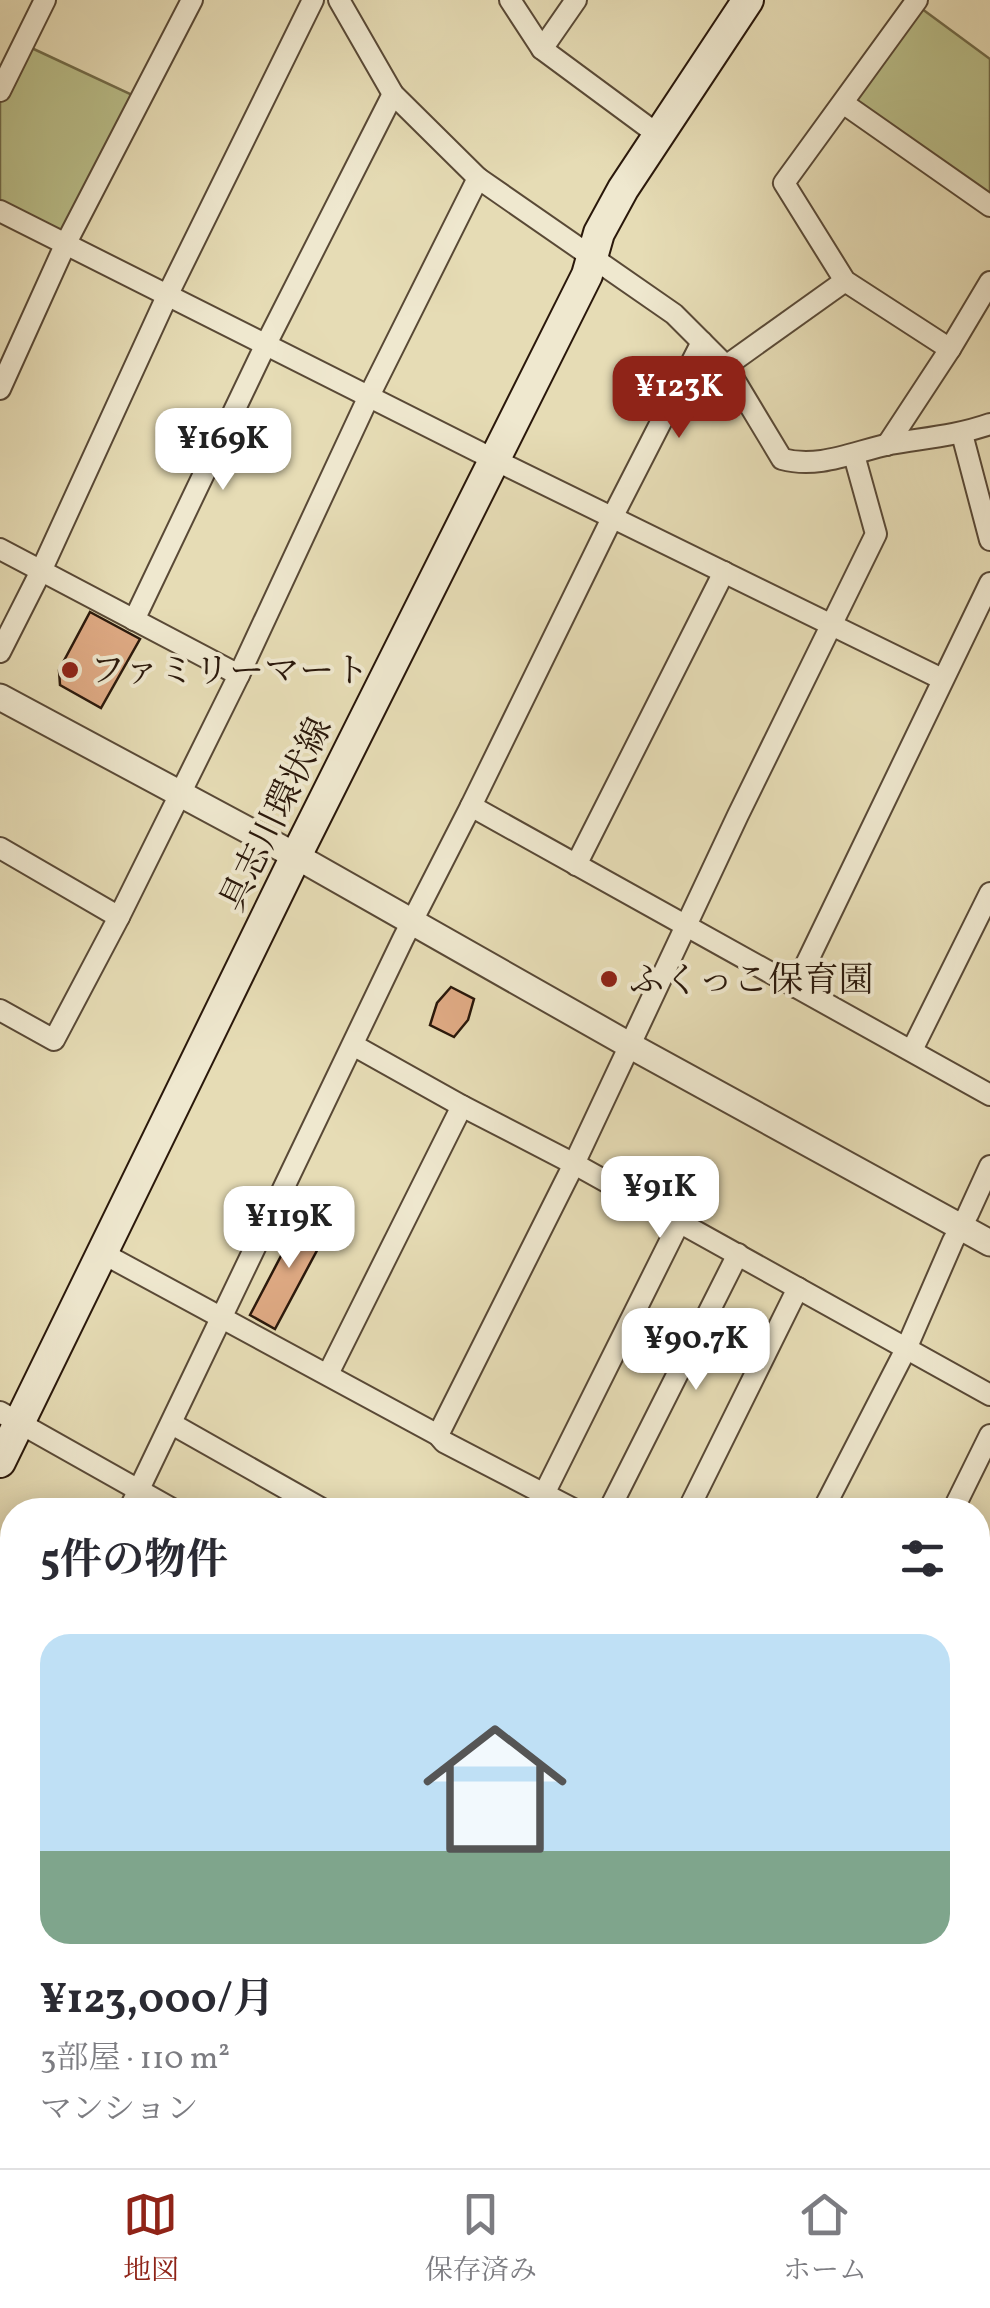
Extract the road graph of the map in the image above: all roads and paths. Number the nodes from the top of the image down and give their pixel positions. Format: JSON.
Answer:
{"nodes":[{"id":1,"x":45,"y":0,"type":"edge"},
{"id":2,"x":192,"y":0,"type":"edge"},
{"id":3,"x":313,"y":0,"type":"edge"},
{"id":4,"x":339,"y":0,"type":"edge"},
{"id":5,"x":510,"y":0,"type":"edge"},
{"id":6,"x":576,"y":0,"type":"edge"},
{"id":7,"x":748,"y":0,"type":"edge"},
{"id":8,"x":917,"y":0,"type":"edge"},
{"id":9,"x":542,"y":49,"type":"junction"},
{"id":10,"x":0,"y":90,"type":"edge"},
{"id":11,"x":393,"y":94,"type":"junction"},
{"id":12,"x":842,"y":103,"type":"junction"},
{"id":13,"x":657,"y":134,"type":"junction"},
{"id":14,"x":478,"y":178,"type":"junction"},
{"id":15,"x":990,"y":206,"type":"edge"},
{"id":16,"x":5,"y":213,"type":"edge"},
{"id":17,"x":0,"y":236,"type":"edge"},
{"id":18,"x":66,"y":243,"type":"junction"},
{"id":19,"x":591,"y":256,"type":"junction"},
{"id":20,"x":845,"y":282,"type":"junction"},
{"id":21,"x":990,"y":282,"type":"edge"},
{"id":22,"x":168,"y":294,"type":"junction"},
{"id":23,"x":702,"y":342,"type":"junction"},
{"id":24,"x":266,"y":344,"type":"junction"},
{"id":25,"x":950,"y":349,"type":"junction"},
{"id":26,"x":726,"y":366,"type":"junction"},
{"id":27,"x":0,"y":389,"type":"edge"},
{"id":28,"x":369,"y":396,"type":"junction"},
{"id":29,"x":990,"y":424,"type":"edge"},
{"id":30,"x":962,"y":434,"type":"junction"},
{"id":31,"x":887,"y":445,"type":"junction"},
{"id":32,"x":854,"y":455,"type":"junction"},
{"id":33,"x":493,"y":459,"type":"junction"},
{"id":34,"x":612,"y":516,"type":"junction"},
{"id":35,"x":990,"y":540,"type":"edge"},
{"id":36,"x":0,"y":549,"type":"edge"},
{"id":37,"x":41,"y":571,"type":"junction"},
{"id":38,"x":724,"y":572,"type":"junction"},
{"id":39,"x":990,"y":583,"type":"edge"},
{"id":40,"x":134,"y":620,"type":"junction"},
{"id":41,"x":832,"y":624,"type":"junction"},
{"id":42,"x":0,"y":652,"type":"edge"},
{"id":43,"x":238,"y":675,"type":"junction"},
{"id":44,"x":942,"y":679,"type":"junction"},
{"id":45,"x":0,"y":697,"type":"edge"},
{"id":46,"x":178,"y":794,"type":"junction"},
{"id":47,"x":471,"y":806,"type":"junction"},
{"id":48,"x":0,"y":848,"type":"edge"},
{"id":49,"x":296,"y":856,"type":"junction"},
{"id":50,"x":576,"y":865,"type":"junction"},
{"id":51,"x":990,"y":893,"type":"edge"},
{"id":52,"x":119,"y":917,"type":"junction"},
{"id":53,"x":411,"y":923,"type":"junction"},
{"id":54,"x":684,"y":926,"type":"junction"},
{"id":55,"x":796,"y":986,"type":"junction"},
{"id":56,"x":0,"y":1010,"type":"edge"},
{"id":57,"x":353,"y":1045,"type":"junction"},
{"id":58,"x":629,"y":1045,"type":"junction"},
{"id":59,"x":912,"y":1050,"type":"junction"},
{"id":60,"x":990,"y":1094,"type":"edge"},
{"id":61,"x":462,"y":1106,"type":"junction"},
{"id":62,"x":574,"y":1164,"type":"junction"},
{"id":63,"x":990,"y":1166,"type":"edge"},
{"id":64,"x":679,"y":1223,"type":"junction"},
{"id":65,"x":961,"y":1227,"type":"junction"},
{"id":66,"x":990,"y":1243,"type":"edge"},
{"id":67,"x":104,"y":1254,"type":"junction"},
{"id":68,"x":738,"y":1254,"type":"junction"},
{"id":69,"x":798,"y":1288,"type":"junction"},
{"id":70,"x":223,"y":1316,"type":"junction"},
{"id":71,"x":906,"y":1348,"type":"junction"},
{"id":72,"x":328,"y":1374,"type":"junction"},
{"id":73,"x":990,"y":1395,"type":"edge"},
{"id":74,"x":9,"y":1418,"type":"edge"},
{"id":75,"x":172,"y":1424,"type":"junction"},
{"id":76,"x":438,"y":1435,"type":"junction"},
{"id":77,"x":990,"y":1435,"type":"edge"},
{"id":78,"x":0,"y":1462,"type":"edge"},
{"id":79,"x":139,"y":1490,"type":"junction"},
{"id":80,"x":135,"y":1498,"type":"edge"},
{"id":81,"x":153,"y":1498,"type":"edge"},
{"id":82,"x":303,"y":1498,"type":"edge"},
{"id":83,"x":534,"y":1498,"type":"edge"},
{"id":84,"x":542,"y":1498,"type":"edge"},
{"id":85,"x":615,"y":1498,"type":"edge"},
{"id":86,"x":694,"y":1498,"type":"edge"},
{"id":87,"x":828,"y":1498,"type":"edge"},
{"id":88,"x":959,"y":1498,"type":"edge"}],
"edges":[{"from":1,"to":10,"type":"street"},
{"from":2,"to":18,"type":"street"},
{"from":3,"to":22,"type":"street"},
{"from":4,"to":11,"type":"street"},
{"from":5,"to":9,"type":"street"},
{"from":6,"to":9,"type":"street"},
{"from":7,"to":13,"type":"main road","name":"具志川環状線"},
{"from":8,"to":12,"type":"street"},
{"from":9,"to":13,"type":"street"},
{"from":11,"to":14,"type":"street"},
{"from":11,"to":24,"type":"street"},
{"from":12,"to":15,"type":"street"},
{"from":12,"to":20,"type":"street"},
{"from":13,"to":19,"type":"main road","name":"具志川環状線"},
{"from":14,"to":19,"type":"street"},
{"from":14,"to":28,"type":"street"},
{"from":16,"to":17,"type":"street"},
{"from":16,"to":18,"type":"street"},
{"from":18,"to":22,"type":"street"},
{"from":18,"to":27,"type":"street"},
{"from":19,"to":23,"type":"street"},
{"from":19,"to":33,"type":"main road","name":"具志川環状線"},
{"from":20,"to":25,"type":"street"},
{"from":20,"to":26,"type":"street"},
{"from":21,"to":25,"type":"street"},
{"from":22,"to":24,"type":"street"},
{"from":22,"to":37,"type":"street"},
{"from":23,"to":26,"type":"street"},
{"from":23,"to":34,"type":"street"},
{"from":24,"to":28,"type":"street"},
{"from":24,"to":40,"type":"street"},
{"from":25,"to":31,"type":"street"},
{"from":26,"to":32,"type":"street"},
{"from":28,"to":33,"type":"street"},
{"from":28,"to":43,"type":"street"},
{"from":29,"to":30,"type":"street"},
{"from":30,"to":31,"type":"street"},
{"from":30,"to":35,"type":"street"},
{"from":31,"to":32,"type":"street"},
{"from":32,"to":41,"type":"street"},
{"from":33,"to":34,"type":"street"},
{"from":33,"to":49,"type":"main road","name":"具志川環状線"},
{"from":34,"to":38,"type":"street"},
{"from":34,"to":47,"type":"street"},
{"from":36,"to":37,"type":"street"},
{"from":37,"to":40,"type":"street"},
{"from":37,"to":42,"type":"street"},
{"from":38,"to":41,"type":"street"},
{"from":38,"to":50,"type":"street"},
{"from":39,"to":44,"type":"street"},
{"from":40,"to":43,"type":"street"},
{"from":41,"to":44,"type":"street"},
{"from":41,"to":54,"type":"street"},
{"from":43,"to":46,"type":"street"},
{"from":44,"to":55,"type":"street"},
{"from":45,"to":46,"type":"street"},
{"from":46,"to":49,"type":"street"},
{"from":46,"to":52,"type":"street"},
{"from":47,"to":50,"type":"street"},
{"from":47,"to":53,"type":"street"},
{"from":48,"to":52,"type":"street"},
{"from":49,"to":53,"type":"street"},
{"from":49,"to":67,"type":"main road","name":"具志川環状線"},
{"from":50,"to":54,"type":"street"},
{"from":51,"to":59,"type":"street"},
{"from":52,"to":56,"type":"street"},
{"from":53,"to":57,"type":"street"},
{"from":53,"to":58,"type":"street"},
{"from":54,"to":55,"type":"street"},
{"from":54,"to":58,"type":"street"},
{"from":55,"to":59,"type":"street"},
{"from":57,"to":61,"type":"street"},
{"from":57,"to":70,"type":"street"},
{"from":58,"to":62,"type":"street"},
{"from":58,"to":65,"type":"street"},
{"from":59,"to":60,"type":"street"},
{"from":61,"to":62,"type":"street"},
{"from":61,"to":72,"type":"street"},
{"from":62,"to":64,"type":"street"},
{"from":62,"to":76,"type":"street"},
{"from":63,"to":65,"type":"street"},
{"from":64,"to":68,"type":"street"},
{"from":64,"to":84,"type":"street"},
{"from":65,"to":66,"type":"street"},
{"from":65,"to":71,"type":"street"},
{"from":67,"to":70,"type":"street"},
{"from":67,"to":74,"type":"main road","name":"具志川環状線"},
{"from":68,"to":69,"type":"street"},
{"from":68,"to":85,"type":"street"},
{"from":69,"to":71,"type":"street"},
{"from":69,"to":86,"type":"street"},
{"from":70,"to":72,"type":"street"},
{"from":70,"to":75,"type":"street"},
{"from":71,"to":73,"type":"street"},
{"from":71,"to":87,"type":"street"},
{"from":72,"to":76,"type":"street"},
{"from":74,"to":78,"type":"main road","name":"具志川環状線"},
{"from":74,"to":79,"type":"street"},
{"from":75,"to":79,"type":"street"},
{"from":75,"to":82,"type":"street"},
{"from":76,"to":83,"type":"street"},
{"from":77,"to":88,"type":"street"},
{"from":79,"to":80,"type":"street"},
{"from":79,"to":81,"type":"street"}]}
